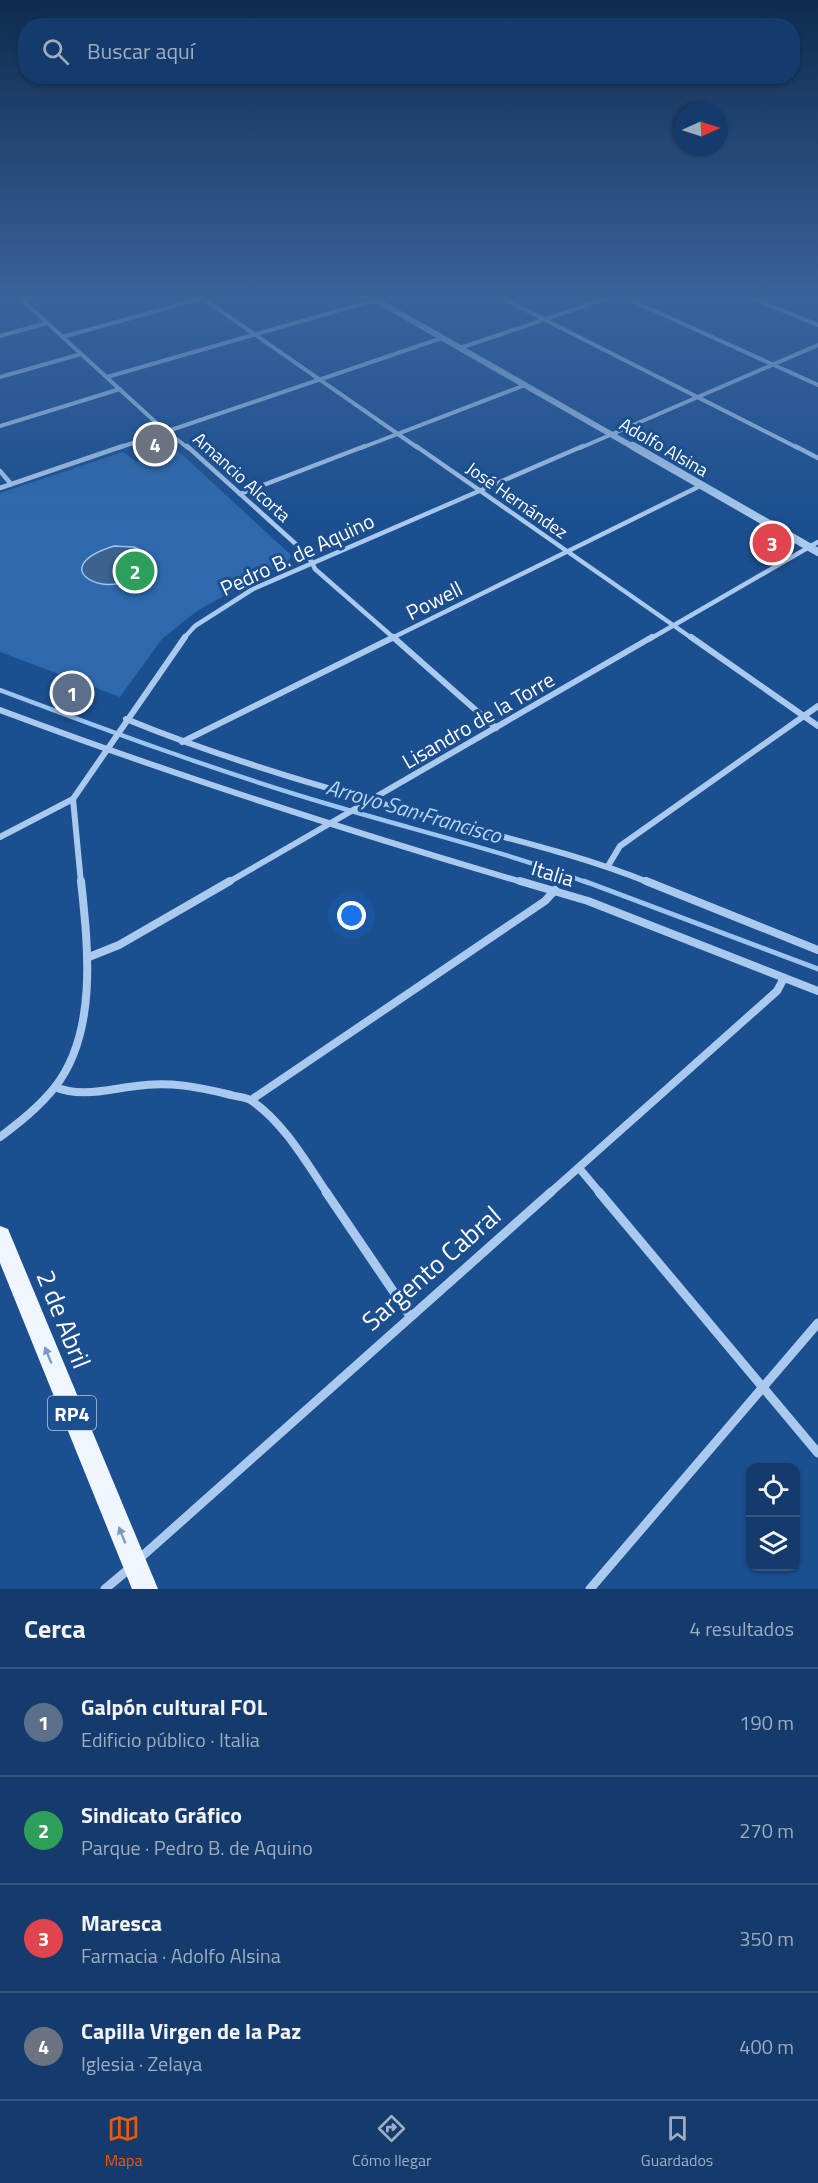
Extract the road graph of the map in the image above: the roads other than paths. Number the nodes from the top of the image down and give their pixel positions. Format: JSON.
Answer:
{"nodes":[{"id":1,"x":21,"y":371,"type":"edge"},
{"id":2,"x":100,"y":371,"type":"edge"},
{"id":3,"x":127,"y":371,"type":"edge"},
{"id":4,"x":308,"y":371,"type":"edge"},
{"id":5,"x":346,"y":371,"type":"edge"},
{"id":6,"x":501,"y":371,"type":"edge"},
{"id":7,"x":646,"y":371,"type":"edge"},
{"id":8,"x":758,"y":371,"type":"edge"},
{"id":9,"x":787,"y":371,"type":"edge"},
{"id":10,"x":0,"y":377,"type":"edge"},
{"id":11,"x":107,"y":377,"type":"junction"},
{"id":12,"x":320,"y":380,"type":"junction"},
{"id":13,"x":525,"y":385,"type":"junction"},
{"id":14,"x":818,"y":385,"type":"edge"},
{"id":15,"x":120,"y":389,"type":"junction"},
{"id":16,"x":696,"y":396,"type":"junction"},
{"id":17,"x":0,"y":426,"type":"edge"},
{"id":18,"x":168,"y":431,"type":"junction"},
{"id":19,"x":397,"y":433,"type":"junction"},
{"id":20,"x":610,"y":433,"type":"junction"},
{"id":21,"x":818,"y":458,"type":"edge"},
{"id":22,"x":0,"y":471,"type":"edge"},
{"id":23,"x":11,"y":484,"type":"junction"},
{"id":24,"x":700,"y":486,"type":"junction"},
{"id":25,"x":0,"y":488,"type":"edge"},
{"id":26,"x":479,"y":489,"type":"junction"},
{"id":27,"x":240,"y":494,"type":"junction"},
{"id":28,"x":818,"y":542,"type":"edge"},
{"id":29,"x":809,"y":547,"type":"junction"},
{"id":30,"x":568,"y":551,"type":"junction"},
{"id":31,"x":818,"y":552,"type":"edge"},
{"id":32,"x":311,"y":563,"type":"junction"},
{"id":33,"x":672,"y":625,"type":"junction"},
{"id":34,"x":394,"y":639,"type":"junction"},
{"id":35,"x":818,"y":706,"type":"edge"},
{"id":36,"x":0,"y":710,"type":"edge"},
{"id":37,"x":803,"y":716,"type":"junction"},
{"id":38,"x":126,"y":719,"type":"junction"},
{"id":39,"x":818,"y":726,"type":"edge"},
{"id":40,"x":496,"y":728,"type":"junction"},
{"id":41,"x":182,"y":742,"type":"junction"},
{"id":42,"x":108,"y":747,"type":"junction"},
{"id":43,"x":73,"y":799,"type":"junction"},
{"id":44,"x":373,"y":801,"type":"junction"},
{"id":45,"x":328,"y":825,"type":"junction"},
{"id":46,"x":0,"y":837,"type":"edge"},
{"id":47,"x":608,"y":866,"type":"junction"},
{"id":48,"x":555,"y":890,"type":"junction"},
{"id":49,"x":818,"y":951,"type":"edge"},
{"id":50,"x":89,"y":957,"type":"junction"},
{"id":51,"x":784,"y":978,"type":"junction"},
{"id":52,"x":818,"y":992,"type":"edge"},
{"id":53,"x":55,"y":1087,"type":"junction"},
{"id":54,"x":251,"y":1100,"type":"junction"},
{"id":55,"x":0,"y":1137,"type":"edge"},
{"id":56,"x":579,"y":1168,"type":"junction"},
{"id":57,"x":0,"y":1237,"type":"edge"},
{"id":58,"x":410,"y":1316,"type":"junction"},
{"id":59,"x":818,"y":1323,"type":"edge"},
{"id":60,"x":762,"y":1387,"type":"junction"},
{"id":61,"x":818,"y":1453,"type":"edge"},
{"id":62,"x":134,"y":1564,"type":"junction"},
{"id":63,"x":105,"y":1589,"type":"edge"},
{"id":64,"x":145,"y":1589,"type":"edge"},
{"id":65,"x":590,"y":1589,"type":"edge"}],
"edges":[{"from":1,"to":10,"type":"street"},
{"from":2,"to":11,"type":"street","name":"Amancio Alcorta"},
{"from":3,"to":11,"type":"street"},
{"from":4,"to":12,"type":"street","name":"José Hernández"},
{"from":5,"to":12,"type":"street"},
{"from":6,"to":13,"type":"street","name":"Adolfo Alsina"},
{"from":7,"to":16,"type":"street"},
{"from":8,"to":16,"type":"street","name":"Pedro B. de Aquino"},
{"from":9,"to":14,"type":"street"},
{"from":11,"to":15,"type":"street","name":"Amancio Alcorta"},
{"from":12,"to":18,"type":"street"},
{"from":12,"to":19,"type":"street","name":"José Hernández"},
{"from":13,"to":19,"type":"street"},
{"from":13,"to":20,"type":"street","name":"Adolfo Alsina"},
{"from":15,"to":17,"type":"street"},
{"from":15,"to":18,"type":"street","name":"Amancio Alcorta"},
{"from":16,"to":20,"type":"street","name":"Pedro B. de Aquino"},
{"from":16,"to":21,"type":"street"},
{"from":18,"to":23,"type":"street"},
{"from":18,"to":27,"type":"street","name":"Amancio Alcorta"},
{"from":19,"to":26,"type":"street","name":"José Hernández"},
{"from":19,"to":27,"type":"street"},
{"from":20,"to":24,"type":"street","name":"Adolfo Alsina"},
{"from":20,"to":26,"type":"street","name":"Pedro B. de Aquino"},
{"from":22,"to":23,"type":"street"},
{"from":23,"to":25,"type":"street"},
{"from":24,"to":29,"type":"street","name":"Adolfo Alsina"},
{"from":24,"to":30,"type":"street","name":"Powell"},
{"from":26,"to":30,"type":"street","name":"José Hernández"},
{"from":26,"to":32,"type":"street","name":"Pedro B. de Aquino"},
{"from":27,"to":32,"type":"street","name":"Amancio Alcorta"},
{"from":28,"to":29,"type":"street","name":"Lisandro de la Torre"},
{"from":29,"to":31,"type":"street","name":"Adolfo Alsina"},
{"from":29,"to":33,"type":"street","name":"Lisandro de la Torre"},
{"from":30,"to":33,"type":"street","name":"José Hernández"},
{"from":30,"to":34,"type":"street","name":"Powell"},
{"from":32,"to":34,"type":"street","name":"Amancio Alcorta"},
{"from":32,"to":38,"type":"street","name":"Pedro B. de Aquino"},
{"from":33,"to":37,"type":"street","name":"José Hernández"},
{"from":33,"to":40,"type":"street","name":"Lisandro de la Torre"},
{"from":34,"to":40,"type":"street","name":"Amancio Alcorta"},
{"from":34,"to":41,"type":"street","name":"Powell"},
{"from":35,"to":37,"type":"street"},
{"from":36,"to":42,"type":"street","name":"Italia"},
{"from":37,"to":39,"type":"street","name":"José Hernández"},
{"from":37,"to":47,"type":"street"},
{"from":38,"to":41,"type":"street","name":"Italia"},
{"from":38,"to":42,"type":"street","name":"Pedro B. de Aquino"},
{"from":40,"to":44,"type":"street","name":"Lisandro de la Torre"},
{"from":41,"to":44,"type":"street","name":"Italia"},
{"from":42,"to":43,"type":"street","name":"Pedro B. de Aquino"},
{"from":42,"to":45,"type":"street","name":"Italia"},
{"from":43,"to":46,"type":"street"},
{"from":43,"to":50,"type":"street"},
{"from":44,"to":45,"type":"street","name":"Lisandro de la Torre"},
{"from":44,"to":47,"type":"street","name":"Italia"},
{"from":45,"to":48,"type":"street","name":"Italia"},
{"from":45,"to":50,"type":"street","name":"Lisandro de la Torre"},
{"from":47,"to":49,"type":"street","name":"Italia"},
{"from":48,"to":51,"type":"street","name":"Italia"},
{"from":48,"to":54,"type":"street"},
{"from":50,"to":53,"type":"street"},
{"from":51,"to":52,"type":"street","name":"Italia"},
{"from":51,"to":56,"type":"street","name":"Sargento Cabral"},
{"from":53,"to":54,"type":"street"},
{"from":53,"to":55,"type":"street"},
{"from":54,"to":58,"type":"street"},
{"from":56,"to":58,"type":"street","name":"Sargento Cabral"},
{"from":56,"to":60,"type":"street"},
{"from":62,"to":57,"type":"main road","name":"2 de Abril","number":"RP4","one_way":true},
{"from":58,"to":62,"type":"street","name":"Sargento Cabral"},
{"from":59,"to":60,"type":"street"},
{"from":60,"to":61,"type":"street"},
{"from":60,"to":65,"type":"street"},
{"from":62,"to":63,"type":"street","name":"Sargento Cabral"},
{"from":62,"to":64,"type":"main road","name":"2 de Abril","number":"RP4"}]}
